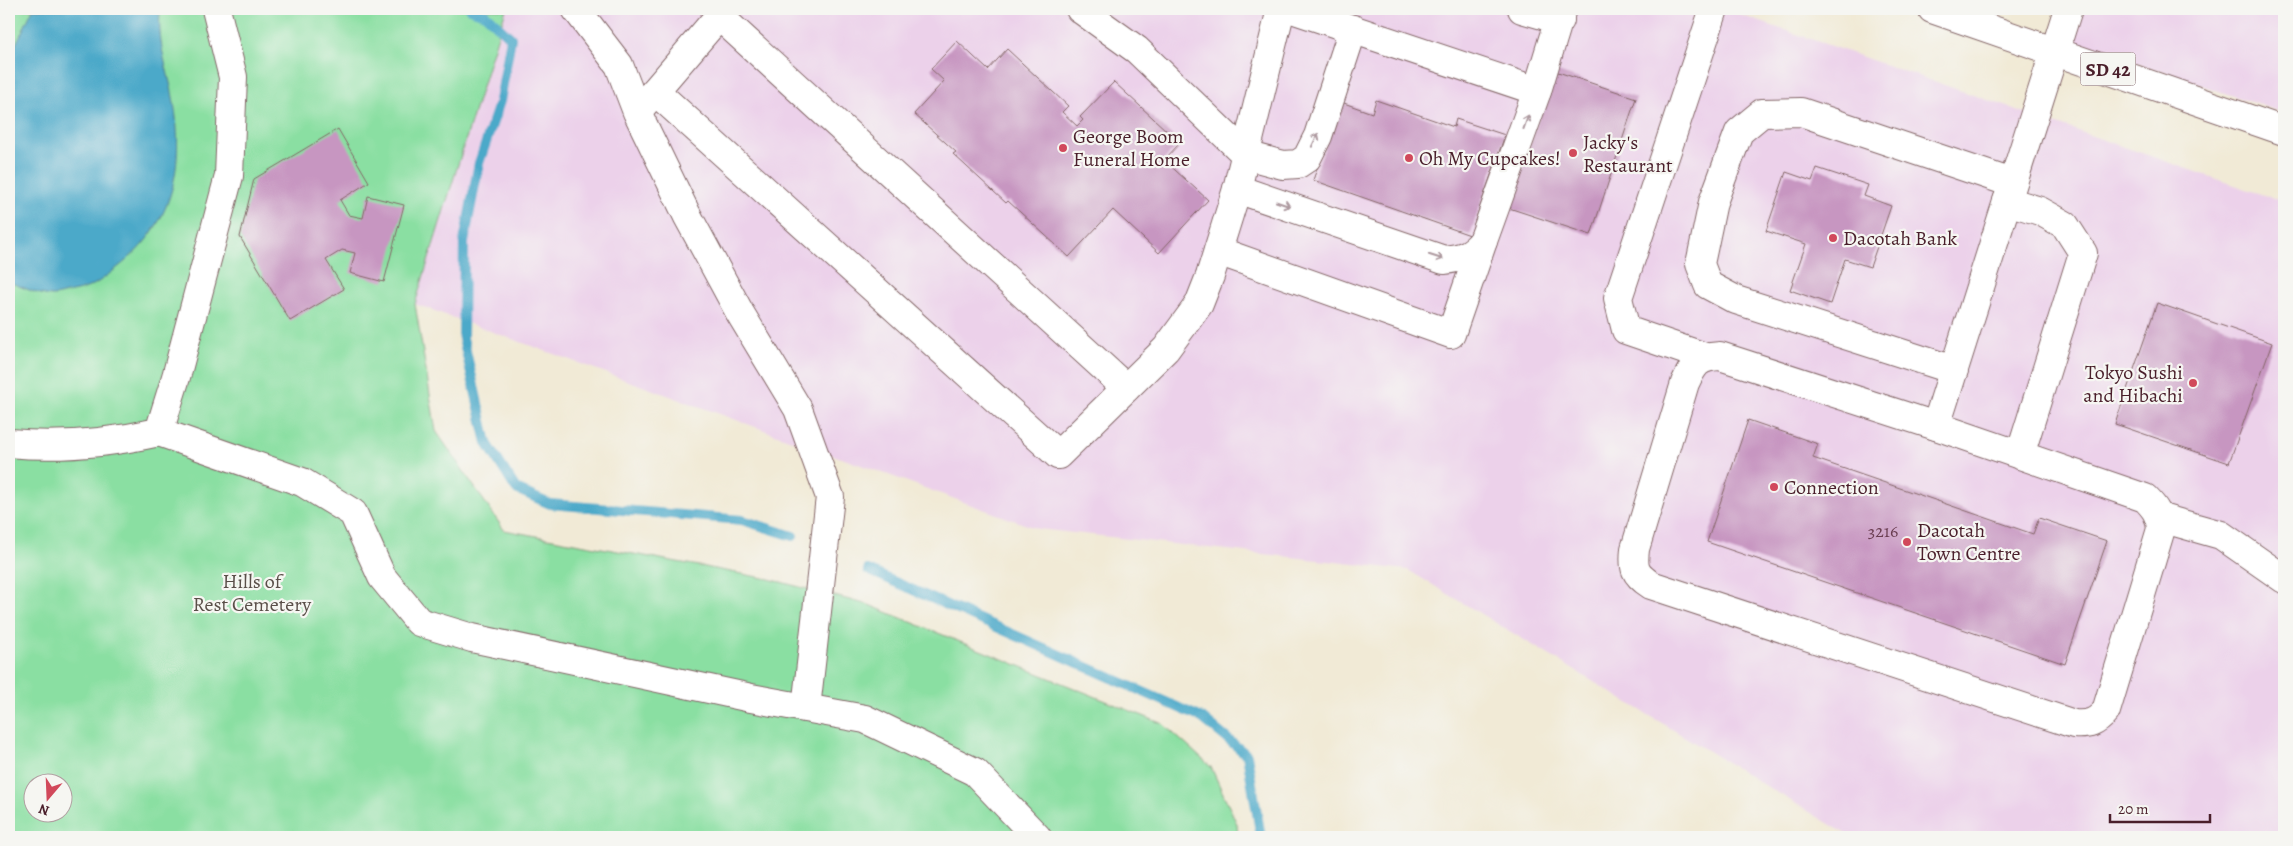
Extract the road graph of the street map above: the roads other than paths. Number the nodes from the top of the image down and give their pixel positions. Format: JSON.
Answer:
{"nodes":[{"id":1,"x":216,"y":9,"type":"edge"},
{"id":2,"x":576,"y":9,"type":"edge"},
{"id":3,"x":1080,"y":9,"type":"edge"},
{"id":4,"x":1280,"y":9,"type":"edge"},
{"id":5,"x":1292,"y":9,"type":"edge"},
{"id":6,"x":1522,"y":9,"type":"edge"},
{"id":7,"x":1714,"y":9,"type":"edge"},
{"id":8,"x":1932,"y":9,"type":"edge"},
{"id":9,"x":2068,"y":9,"type":"edge"},
{"id":10,"x":722,"y":12,"type":"edge"},
{"id":11,"x":1561,"y":14,"type":"edge"},
{"id":12,"x":1353,"y":29,"type":"junction"},
{"id":13,"x":2054,"y":50,"type":"junction"},
{"id":14,"x":655,"y":91,"type":"junction"},
{"id":15,"x":1537,"y":91,"type":"junction"},
{"id":16,"x":637,"y":112,"type":"junction"},
{"id":17,"x":2284,"y":131,"type":"edge"},
{"id":18,"x":1246,"y":155,"type":"junction"},
{"id":19,"x":1237,"y":188,"type":"junction"},
{"id":20,"x":2010,"y":192,"type":"junction"},
{"id":21,"x":1483,"y":241,"type":"junction"},
{"id":22,"x":1218,"y":251,"type":"junction"},
{"id":23,"x":1705,"y":357,"type":"junction"},
{"id":24,"x":1954,"y":370,"type":"junction"},
{"id":25,"x":1126,"y":388,"type":"junction"},
{"id":26,"x":1936,"y":426,"type":"junction"},
{"id":27,"x":159,"y":432,"type":"junction"},
{"id":28,"x":9,"y":443,"type":"edge"},
{"id":29,"x":2020,"y":455,"type":"junction"},
{"id":30,"x":2161,"y":518,"type":"junction"},
{"id":31,"x":2284,"y":579,"type":"edge"},
{"id":32,"x":806,"y":708,"type":"junction"},
{"id":33,"x":1037,"y":837,"type":"edge"}],
"edges":[{"from":1,"to":27,"type":"main road"},
{"from":2,"to":16,"type":"main road"},
{"from":3,"to":18,"type":"main road"},
{"from":4,"to":18,"type":"main road"},
{"from":5,"to":12,"type":"main road"},
{"from":6,"to":11,"type":"main road"},
{"from":7,"to":23,"type":"main road"},
{"from":8,"to":13,"type":"main road","number":"SD 42"},
{"from":9,"to":13,"type":"main road"},
{"from":10,"to":14,"type":"main road"},
{"from":10,"to":25,"type":"main road"},
{"from":11,"to":15,"type":"main road"},
{"from":12,"to":15,"type":"main road"},
{"from":18,"to":12,"type":"main road","one_way":true},
{"from":13,"to":17,"type":"main road","number":"SD 42"},
{"from":13,"to":20,"type":"main road"},
{"from":14,"to":16,"type":"main road"},
{"from":14,"to":25,"type":"main road"},
{"from":21,"to":15,"type":"main road","one_way":true},
{"from":16,"to":32,"type":"main road"},
{"from":18,"to":19,"type":"main road"},
{"from":19,"to":21,"type":"main road","one_way":true},
{"from":19,"to":22,"type":"main road"},
{"from":20,"to":24,"type":"main road"},
{"from":20,"to":24,"type":"main road"},
{"from":20,"to":29,"type":"main road"},
{"from":21,"to":22,"type":"main road"},
{"from":22,"to":25,"type":"main road"},
{"from":23,"to":26,"type":"main road"},
{"from":23,"to":30,"type":"main road"},
{"from":24,"to":26,"type":"main road"},
{"from":26,"to":29,"type":"main road"},
{"from":27,"to":28,"type":"main road"},
{"from":27,"to":32,"type":"main road"},
{"from":29,"to":30,"type":"main road"},
{"from":30,"to":31,"type":"main road"},
{"from":32,"to":33,"type":"main road"}]}
